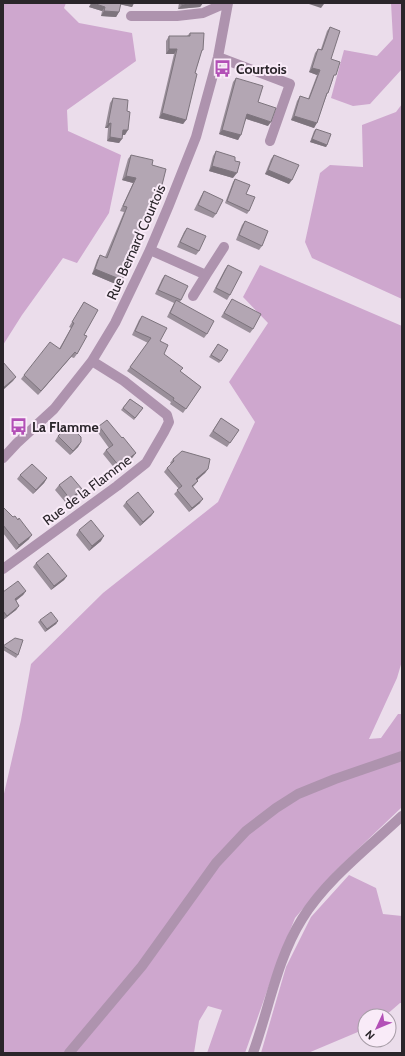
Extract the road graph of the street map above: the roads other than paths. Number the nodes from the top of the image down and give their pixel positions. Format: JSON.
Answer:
{"nodes":[{"id":1,"x":227,"y":3,"type":"edge"},
{"id":2,"x":131,"y":16,"type":"dead end"},
{"id":3,"x":218,"y":57,"type":"junction"},
{"id":4,"x":270,"y":141,"type":"dead end"},
{"id":5,"x":224,"y":247,"type":"dead end"},
{"id":6,"x":150,"y":250,"type":"junction"},
{"id":7,"x":206,"y":275,"type":"junction"},
{"id":8,"x":193,"y":296,"type":"dead end"},
{"id":9,"x":92,"y":361,"type":"junction"},
{"id":10,"x":3,"y":458,"type":"edge"},
{"id":11,"x":3,"y":570,"type":"edge"},
{"id":12,"x":402,"y":756,"type":"edge"},
{"id":13,"x":402,"y":816,"type":"edge"},
{"id":14,"x":69,"y":1053,"type":"edge"},
{"id":15,"x":253,"y":1053,"type":"edge"}],
"edges":[{"from":1,"to":2,"type":"street"},
{"from":1,"to":3,"type":"street","name":"Rue Bernard Courtois"},
{"from":3,"to":4,"type":"street"},
{"from":3,"to":6,"type":"street","name":"Rue Bernard Courtois"},
{"from":5,"to":7,"type":"street"},
{"from":6,"to":7,"type":"street"},
{"from":6,"to":9,"type":"street","name":"Rue Bernard Courtois"},
{"from":7,"to":8,"type":"street"},
{"from":9,"to":10,"type":"street","name":"Rue Bernard Courtois"},
{"from":9,"to":11,"type":"street","name":"Rue de la Flamme"},
{"from":12,"to":14,"type":"street"},
{"from":13,"to":15,"type":"street"}]}
